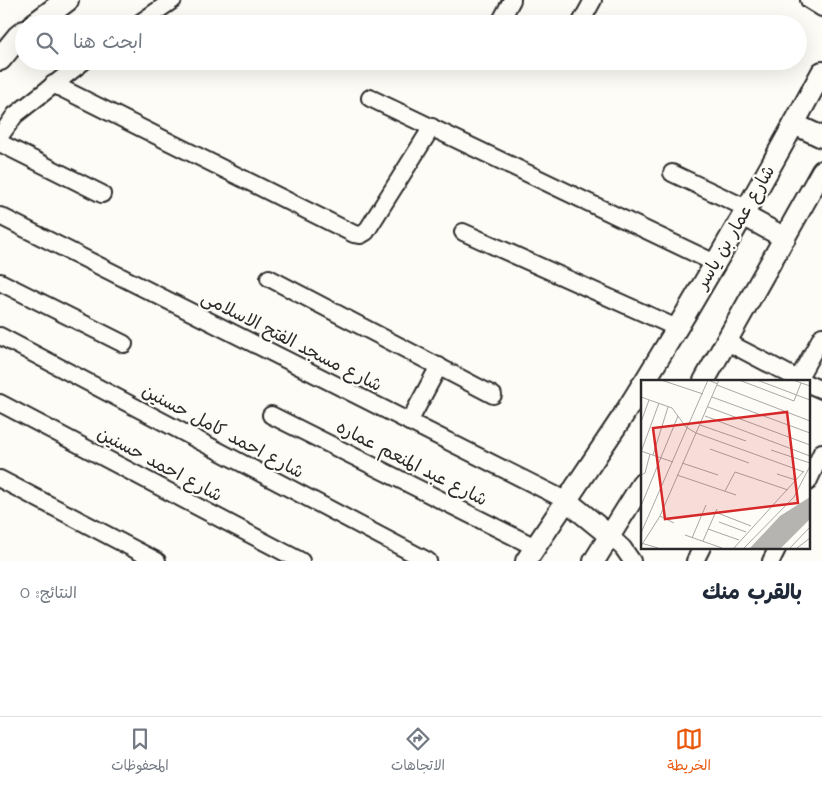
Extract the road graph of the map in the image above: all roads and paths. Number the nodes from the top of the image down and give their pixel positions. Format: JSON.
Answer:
{"nodes":[{"id":1,"x":67,"y":0,"type":"edge"},
{"id":2,"x":172,"y":0,"type":"edge"},
{"id":3,"x":593,"y":0,"type":"edge"},
{"id":4,"x":808,"y":0,"type":"edge"},
{"id":5,"x":507,"y":2,"type":"edge"},
{"id":6,"x":822,"y":8,"type":"edge"},
{"id":7,"x":47,"y":15,"type":"edge"},
{"id":8,"x":151,"y":15,"type":"edge"},
{"id":9,"x":502,"y":15,"type":"edge"},
{"id":10,"x":585,"y":15,"type":"edge"},
{"id":11,"x":15,"y":41,"type":"edge"},
{"id":12,"x":0,"y":59,"type":"edge"},
{"id":13,"x":72,"y":70,"type":"edge"},
{"id":14,"x":822,"y":72,"type":"edge"},
{"id":15,"x":53,"y":84,"type":"junction"},
{"id":16,"x":370,"y":98,"type":"dead end"},
{"id":17,"x":794,"y":124,"type":"junction"},
{"id":18,"x":432,"y":127,"type":"junction"},
{"id":19,"x":0,"y":136,"type":"edge"},
{"id":20,"x":822,"y":137,"type":"edge"},
{"id":21,"x":0,"y":143,"type":"edge"},
{"id":22,"x":822,"y":171,"type":"edge"},
{"id":23,"x":672,"y":173,"type":"dead end"},
{"id":24,"x":102,"y":194,"type":"dead end"},
{"id":25,"x":744,"y":211,"type":"junction"},
{"id":26,"x":0,"y":216,"type":"edge"},
{"id":27,"x":463,"y":232,"type":"dead end"},
{"id":28,"x":785,"y":238,"type":"junction"},
{"id":29,"x":715,"y":263,"type":"junction"},
{"id":30,"x":269,"y":278,"type":"dead end"},
{"id":31,"x":0,"y":282,"type":"edge"},
{"id":32,"x":677,"y":328,"type":"junction"},
{"id":33,"x":0,"y":336,"type":"edge"},
{"id":34,"x":822,"y":336,"type":"edge"},
{"id":35,"x":727,"y":342,"type":"junction"},
{"id":36,"x":124,"y":344,"type":"dead end"},
{"id":37,"x":439,"y":366,"type":"junction"},
{"id":38,"x":646,"y":380,"type":"edge"},
{"id":39,"x":705,"y":380,"type":"edge"},
{"id":40,"x":799,"y":380,"type":"edge"},
{"id":41,"x":801,"y":380,"type":"edge"},
{"id":42,"x":810,"y":385,"type":"edge"},
{"id":43,"x":641,"y":387,"type":"edge"},
{"id":44,"x":822,"y":390,"type":"edge"},
{"id":45,"x":493,"y":395,"type":"dead end"},
{"id":46,"x":0,"y":403,"type":"edge"},
{"id":47,"x":271,"y":415,"type":"dead end"},
{"id":48,"x":409,"y":422,"type":"junction"},
{"id":49,"x":822,"y":452,"type":"edge"},
{"id":50,"x":810,"y":478,"type":"edge"},
{"id":51,"x":0,"y":479,"type":"edge"},
{"id":52,"x":641,"y":486,"type":"edge"},
{"id":53,"x":567,"y":501,"type":"junction"},
{"id":54,"x":610,"y":536,"type":"junction"},
{"id":55,"x":702,"y":548,"type":"edge"},
{"id":56,"x":778,"y":548,"type":"edge"},
{"id":57,"x":530,"y":554,"type":"edge"},
{"id":58,"x":158,"y":561,"type":"edge"},
{"id":59,"x":301,"y":561,"type":"edge"},
{"id":60,"x":428,"y":561,"type":"edge"},
{"id":61,"x":594,"y":561,"type":"edge"},
{"id":62,"x":632,"y":561,"type":"edge"},
{"id":63,"x":695,"y":561,"type":"edge"},
{"id":64,"x":771,"y":561,"type":"edge"}],
"edges":[{"from":1,"to":7,"type":"main road"},
{"from":2,"to":8,"type":"street"},
{"from":3,"to":10,"type":"street"},
{"from":4,"to":6,"type":"street"},
{"from":5,"to":9,"type":"street"},
{"from":11,"to":12,"type":"main road"},
{"from":13,"to":15,"type":"street"},
{"from":14,"to":17,"type":"street","name":"شارع عمار بن ياسر"},
{"from":15,"to":18,"type":"street"},
{"from":15,"to":19,"type":"street"},
{"from":16,"to":18,"type":"street"},
{"from":17,"to":20,"type":"street"},
{"from":17,"to":25,"type":"street","name":"شارع عمار بن ياسر"},
{"from":18,"to":29,"type":"street"},
{"from":21,"to":24,"type":"street"},
{"from":22,"to":28,"type":"street"},
{"from":23,"to":25,"type":"street"},
{"from":25,"to":28,"type":"street"},
{"from":25,"to":29,"type":"street","name":"شارع عمار بن ياسر"},
{"from":26,"to":48,"type":"street","name":"شارع مسجد الفتح الاسلامى"},
{"from":27,"to":32,"type":"street"},
{"from":28,"to":35,"type":"street"},
{"from":29,"to":32,"type":"street","name":"شارع عمار بن ياسر"},
{"from":30,"to":37,"type":"street"},
{"from":31,"to":36,"type":"street"},
{"from":32,"to":38,"type":"street","name":"شارع عمار بن ياسر"},
{"from":33,"to":60,"type":"street","name":"شارع احمد كامل حسنين"},
{"from":34,"to":41,"type":"street"},
{"from":35,"to":39,"type":"street"},
{"from":35,"to":40,"type":"street"},
{"from":37,"to":45,"type":"street"},
{"from":37,"to":48,"type":"street"},
{"from":42,"to":44,"type":"street"},
{"from":43,"to":53,"type":"street"},
{"from":46,"to":59,"type":"street","name":"شارع احمد حسنين"},
{"from":47,"to":57,"type":"street","name":"شارع عبد المنعم عماره"},
{"from":48,"to":53,"type":"street","name":"شارع مسجد الفتح الاسلامى"},
{"from":49,"to":50,"type":"street"},
{"from":51,"to":58,"type":"street"},
{"from":52,"to":54,"type":"street"},
{"from":53,"to":54,"type":"street"},
{"from":53,"to":57,"type":"street"},
{"from":54,"to":61,"type":"street"},
{"from":54,"to":62,"type":"street"},
{"from":55,"to":63,"type":"street"},
{"from":56,"to":64,"type":"street"}]}
